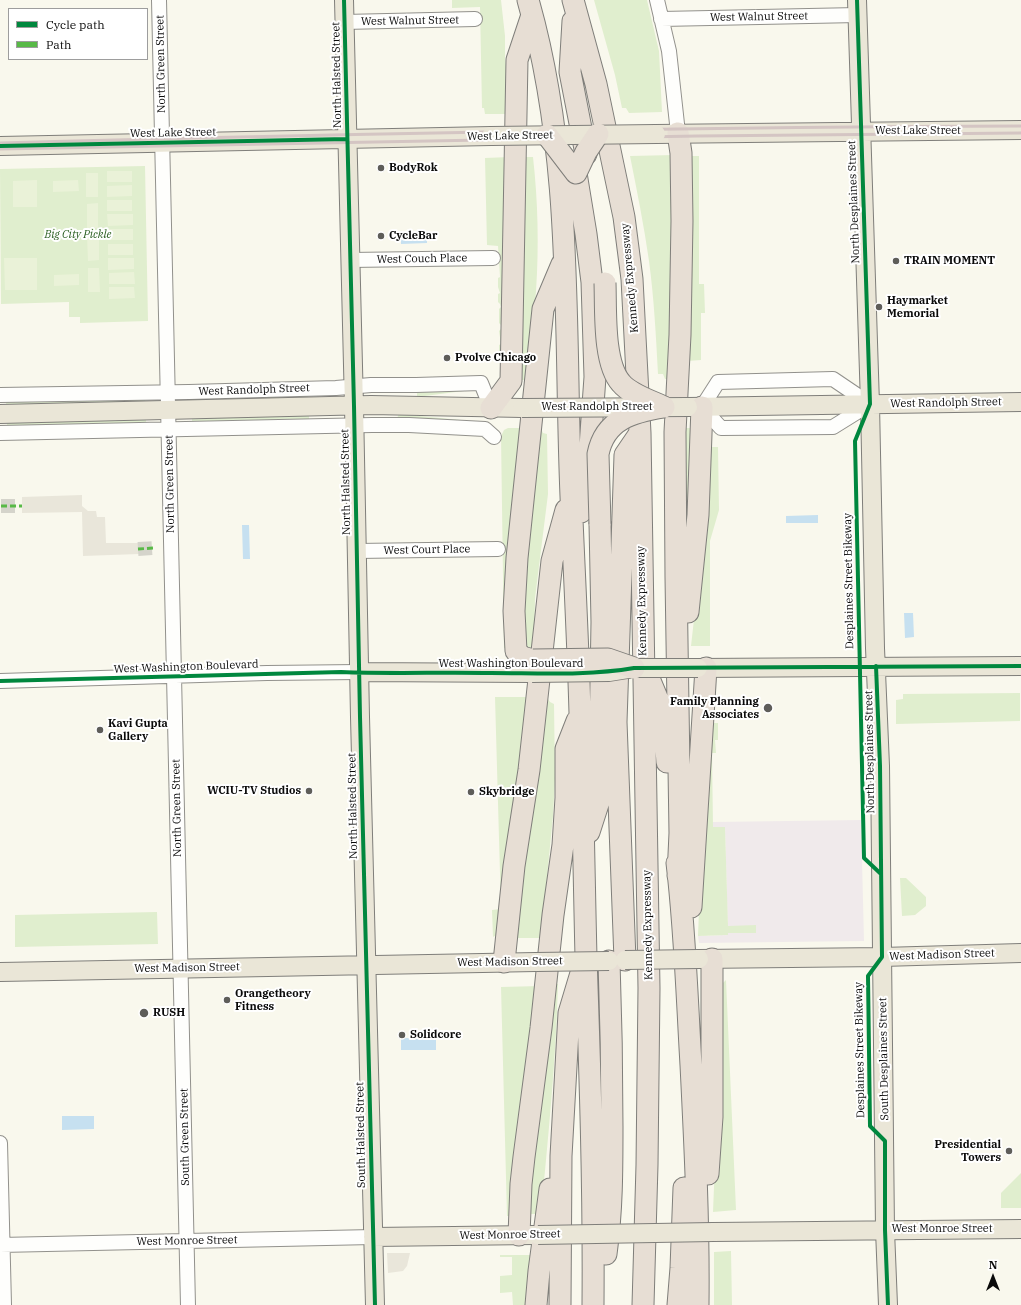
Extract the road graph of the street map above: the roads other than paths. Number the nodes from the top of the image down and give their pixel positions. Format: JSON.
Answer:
{"nodes":[{"id":1,"x":159,"y":0,"type":"edge"},
{"id":2,"x":344,"y":0,"type":"edge"},
{"id":3,"x":657,"y":0,"type":"edge"},
{"id":4,"x":574,"y":2,"type":"edge"},
{"id":5,"x":530,"y":7,"type":"edge"},
{"id":6,"x":858,"y":8,"type":"edge"},
{"id":7,"x":661,"y":19,"type":"junction"},
{"id":8,"x":475,"y":20,"type":"dead end"},
{"id":9,"x":344,"y":22,"type":"junction"},
{"id":10,"x":1021,"y":130,"type":"edge"},
{"id":11,"x":861,"y":131,"type":"junction"},
{"id":12,"x":678,"y":133,"type":"junction"},
{"id":13,"x":598,"y":134,"type":"junction"},
{"id":14,"x":547,"y":135,"type":"junction"},
{"id":15,"x":347,"y":139,"type":"junction"},
{"id":16,"x":163,"y":142,"type":"junction"},
{"id":17,"x":0,"y":146,"type":"edge"},
{"id":18,"x":576,"y":173,"type":"junction"},
{"id":19,"x":565,"y":256,"type":"junction"},
{"id":20,"x":493,"y":258,"type":"dead end"},
{"id":21,"x":350,"y":260,"type":"junction"},
{"id":22,"x":598,"y":283,"type":"junction"},
{"id":23,"x":353,"y":386,"type":"junction"},
{"id":24,"x":168,"y":392,"type":"junction"},
{"id":25,"x":0,"y":395,"type":"edge"},
{"id":26,"x":1021,"y":402,"type":"edge"},
{"id":27,"x":870,"y":404,"type":"junction"},
{"id":28,"x":354,"y":406,"type":"junction"},
{"id":29,"x":664,"y":407,"type":"junction"},
{"id":30,"x":695,"y":407,"type":"junction"},
{"id":31,"x":491,"y":408,"type":"junction"},
{"id":32,"x":168,"y":410,"type":"junction"},
{"id":33,"x":0,"y":414,"type":"edge"},
{"id":34,"x":354,"y":425,"type":"junction"},
{"id":35,"x":169,"y":429,"type":"junction"},
{"id":36,"x":0,"y":433,"type":"edge"},
{"id":37,"x":640,"y":433,"type":"junction"},
{"id":38,"x":494,"y":437,"type":"dead end"},
{"id":39,"x":571,"y":494,"type":"junction"},
{"id":40,"x":498,"y":549,"type":"dead end"},
{"id":41,"x":356,"y":551,"type":"junction"},
{"id":42,"x":574,"y":560,"type":"junction"},
{"id":43,"x":678,"y":641,"type":"junction"},
{"id":44,"x":639,"y":665,"type":"junction"},
{"id":45,"x":532,"y":666,"type":"junction"},
{"id":46,"x":876,"y":666,"type":"junction"},
{"id":47,"x":1021,"y":666,"type":"edge"},
{"id":48,"x":702,"y":668,"type":"junction"},
{"id":49,"x":359,"y":672,"type":"junction"},
{"id":50,"x":174,"y":676,"type":"junction"},
{"id":51,"x":0,"y":681,"type":"edge"},
{"id":52,"x":580,"y":711,"type":"junction"},
{"id":53,"x":584,"y":850,"type":"junction"},
{"id":54,"x":678,"y":876,"type":"junction"},
{"id":55,"x":1021,"y":953,"type":"edge"},
{"id":56,"x":586,"y":955,"type":"junction"},
{"id":57,"x":699,"y":956,"type":"junction"},
{"id":58,"x":882,"y":957,"type":"junction"},
{"id":59,"x":617,"y":960,"type":"junction"},
{"id":60,"x":504,"y":962,"type":"junction"},
{"id":61,"x":366,"y":964,"type":"junction"},
{"id":62,"x":180,"y":969,"type":"junction"},
{"id":63,"x":0,"y":972,"type":"edge"},
{"id":64,"x":694,"y":1114,"type":"junction"},
{"id":65,"x":0,"y":1143,"type":"edge"},
{"id":66,"x":561,"y":1156,"type":"junction"},
{"id":67,"x":1021,"y":1229,"type":"edge"},
{"id":68,"x":885,"y":1230,"type":"junction"},
{"id":69,"x":528,"y":1235,"type":"junction"},
{"id":70,"x":373,"y":1237,"type":"junction"},
{"id":71,"x":187,"y":1241,"type":"junction"},
{"id":72,"x":1,"y":1245,"type":"edge"},
{"id":73,"x":699,"y":1263,"type":"junction"},
{"id":74,"x":4,"y":1305,"type":"edge"},
{"id":75,"x":188,"y":1305,"type":"edge"},
{"id":76,"x":375,"y":1305,"type":"edge"},
{"id":77,"x":536,"y":1305,"type":"edge"},
{"id":78,"x":560,"y":1305,"type":"edge"},
{"id":79,"x":593,"y":1305,"type":"edge"},
{"id":80,"x":598,"y":1305,"type":"edge"},
{"id":81,"x":643,"y":1305,"type":"edge"},
{"id":82,"x":678,"y":1305,"type":"edge"},
{"id":83,"x":698,"y":1305,"type":"edge"},
{"id":84,"x":888,"y":1305,"type":"edge"}],
"edges":[{"from":1,"to":16,"type":"street","name":"North Green Street"},
{"from":2,"to":9,"type":"main road","name":"North Halsted Street"},
{"from":3,"to":7,"type":"street"},
{"from":4,"to":22,"type":"highway"},
{"from":4,"to":37,"type":"highway","name":"Kennedy Expressway"},
{"from":5,"to":19,"type":"highway"},
{"from":5,"to":31,"type":"highway"},
{"from":6,"to":7,"type":"street","name":"West Walnut Street"},
{"from":6,"to":11,"type":"main road","name":"North Desplaines Street"},
{"from":7,"to":12,"type":"street"},
{"from":8,"to":9,"type":"street","name":"West Walnut Street"},
{"from":9,"to":15,"type":"main road","name":"North Halsted Street"},
{"from":10,"to":11,"type":"main road","name":"West Lake Street"},
{"from":11,"to":12,"type":"main road","name":"West Lake Street"},
{"from":11,"to":27,"type":"main road","name":"North Desplaines Street"},
{"from":12,"to":13,"type":"main road","name":"West Lake Street","bridge":true},
{"from":12,"to":43,"type":"highway"},
{"from":13,"to":14,"type":"main road","name":"West Lake Street","bridge":true},
{"from":13,"to":18,"type":"highway","bridge":true},
{"from":14,"to":15,"type":"main road","name":"West Lake Street","bridge":true},
{"from":14,"to":18,"type":"highway","bridge":true},
{"from":15,"to":16,"type":"main road","name":"West Lake Street"},
{"from":15,"to":21,"type":"main road","name":"North Halsted Street"},
{"from":16,"to":17,"type":"main road","name":"West Lake Street"},
{"from":16,"to":24,"type":"street","name":"North Green Street"},
{"from":18,"to":22,"type":"highway"},
{"from":19,"to":39,"type":"highway"},
{"from":19,"to":45,"type":"highway"},
{"from":20,"to":21,"type":"street","name":"West Couch Place"},
{"from":21,"to":23,"type":"main road","name":"North Halsted Street"},
{"from":22,"to":29,"type":"highway","bridge":true},
{"from":22,"to":42,"type":"highway"},
{"from":23,"to":24,"type":"street","name":"West Randolph Street"},
{"from":23,"to":28,"type":"main road","name":"North Halsted Street"},
{"from":23,"to":31,"type":"street","name":"West Randolph Street"},
{"from":24,"to":25,"type":"street","name":"West Randolph Street"},
{"from":24,"to":32,"type":"street","name":"North Green Street"},
{"from":26,"to":27,"type":"main road","name":"West Randolph Street"},
{"from":27,"to":30,"type":"main road","name":"West Randolph Street"},
{"from":27,"to":30,"type":"street"},
{"from":27,"to":46,"type":"main road","name":"North Desplaines Street"},
{"from":28,"to":31,"type":"main road","name":"West Randolph Street"},
{"from":28,"to":32,"type":"main road","name":"West Randolph Street"},
{"from":28,"to":34,"type":"main road","name":"North Halsted Street"},
{"from":29,"to":30,"type":"main road","name":"West Randolph Street","bridge":true},
{"from":29,"to":31,"type":"main road","name":"West Randolph Street","bridge":true},
{"from":29,"to":53,"type":"highway","bridge":true},
{"from":30,"to":43,"type":"highway"},
{"from":32,"to":33,"type":"main road","name":"West Randolph Street"},
{"from":32,"to":35,"type":"street","name":"North Green Street"},
{"from":34,"to":35,"type":"street"},
{"from":34,"to":38,"type":"street"},
{"from":34,"to":41,"type":"main road","name":"North Halsted Street"},
{"from":35,"to":36,"type":"street"},
{"from":35,"to":50,"type":"street","name":"North Green Street"},
{"from":37,"to":44,"type":"highway","name":"Kennedy Expressway"},
{"from":37,"to":59,"type":"highway"},
{"from":39,"to":42,"type":"highway"},
{"from":39,"to":60,"type":"highway"},
{"from":40,"to":41,"type":"street","name":"West Court Place"},
{"from":41,"to":49,"type":"main road","name":"North Halsted Street"},
{"from":42,"to":52,"type":"highway"},
{"from":43,"to":54,"type":"highway"},
{"from":44,"to":45,"type":"highway","bridge":true},
{"from":44,"to":48,"type":"main road","bridge":true},
{"from":44,"to":54,"type":"highway"},
{"from":44,"to":81,"type":"highway","name":"Kennedy Expressway"},
{"from":45,"to":49,"type":"main road","name":"West Washington Boulevard"},
{"from":46,"to":47,"type":"main road"},
{"from":46,"to":48,"type":"main road"},
{"from":46,"to":58,"type":"main road","name":"North Desplaines Street"},
{"from":48,"to":57,"type":"highway"},
{"from":49,"to":50,"type":"street","name":"West Washington Boulevard"},
{"from":49,"to":61,"type":"main road","name":"North Halsted Street"},
{"from":50,"to":51,"type":"street","name":"West Washington Boulevard"},
{"from":50,"to":62,"type":"street","name":"North Green Street"},
{"from":52,"to":53,"type":"highway"},
{"from":52,"to":69,"type":"highway"},
{"from":53,"to":56,"type":"highway"},
{"from":54,"to":57,"type":"highway"},
{"from":55,"to":58,"type":"main road","name":"West Madison Street"},
{"from":56,"to":66,"type":"highway"},
{"from":56,"to":79,"type":"highway"},
{"from":57,"to":58,"type":"main road","name":"West Madison Street"},
{"from":57,"to":59,"type":"main road","name":"West Madison Street","bridge":true},
{"from":57,"to":64,"type":"highway"},
{"from":57,"to":73,"type":"highway"},
{"from":58,"to":68,"type":"main road","name":"South Desplaines Street"},
{"from":59,"to":60,"type":"main road","name":"West Madison Street","bridge":true},
{"from":59,"to":80,"type":"highway"},
{"from":60,"to":61,"type":"main road","name":"West Madison Street"},
{"from":61,"to":62,"type":"main road","name":"West Madison Street"},
{"from":61,"to":70,"type":"main road","name":"South Halsted Street"},
{"from":62,"to":63,"type":"main road","name":"West Madison Street"},
{"from":62,"to":71,"type":"street","name":"South Green Street"},
{"from":64,"to":73,"type":"highway"},
{"from":64,"to":82,"type":"highway"},
{"from":65,"to":72,"type":"street"},
{"from":66,"to":77,"type":"highway"},
{"from":66,"to":78,"type":"highway"},
{"from":67,"to":68,"type":"main road","name":"West Monroe Street"},
{"from":68,"to":69,"type":"main road","name":"West Monroe Street","bridge":true},
{"from":68,"to":84,"type":"main road","name":"South Desplaines Street"},
{"from":69,"to":70,"type":"main road","name":"West Monroe Street"},
{"from":70,"to":71,"type":"street","name":"West Monroe Street"},
{"from":70,"to":76,"type":"main road","name":"South Halsted Street"},
{"from":71,"to":72,"type":"street","name":"West Monroe Street"},
{"from":71,"to":75,"type":"street","name":"South Green Street"},
{"from":72,"to":74,"type":"street"},
{"from":73,"to":83,"type":"highway"}]}
